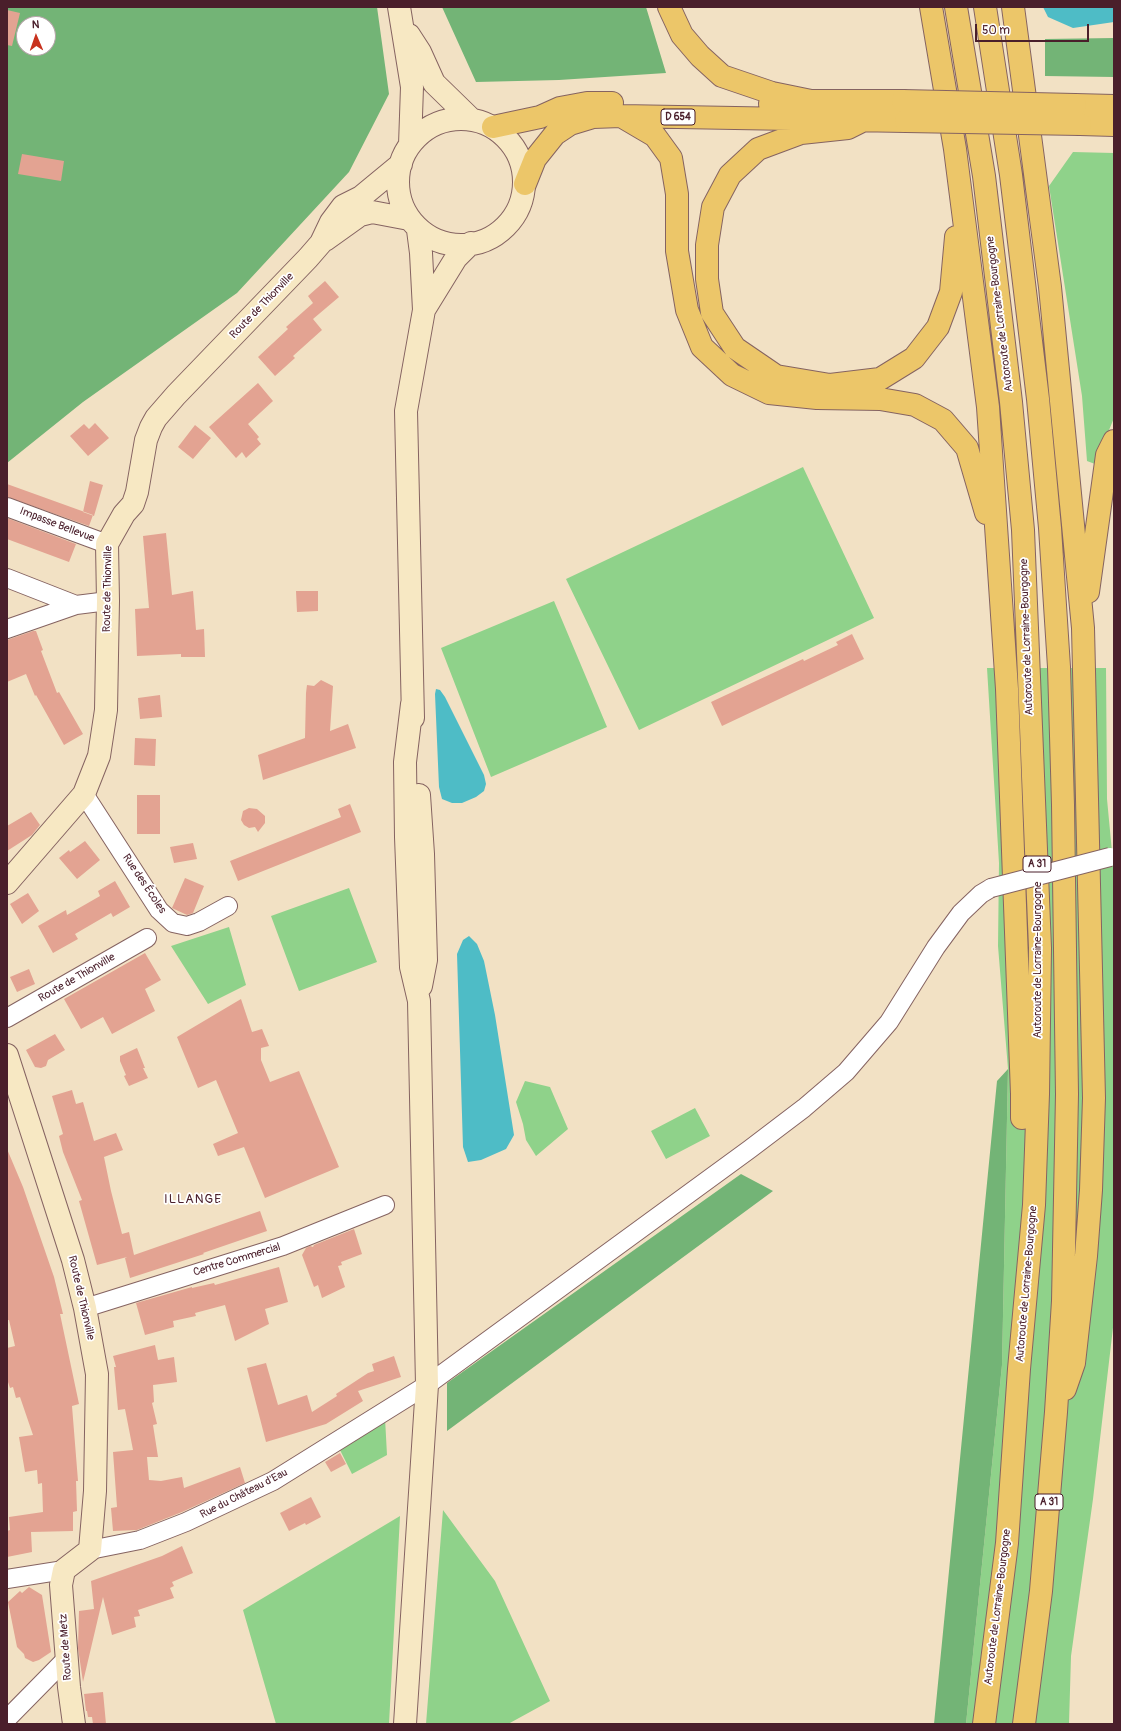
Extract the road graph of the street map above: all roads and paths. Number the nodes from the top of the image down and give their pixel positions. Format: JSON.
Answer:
{"nodes":[{"id":1,"x":669,"y":7,"type":"edge"},
{"id":2,"x":931,"y":7,"type":"edge"},
{"id":3,"x":956,"y":7,"type":"edge"},
{"id":4,"x":984,"y":7,"type":"edge"},
{"id":5,"x":1013,"y":7,"type":"edge"},
{"id":6,"x":401,"y":16,"type":"edge"},
{"id":7,"x":811,"y":101,"type":"junction"},
{"id":8,"x":1114,"y":106,"type":"edge"},
{"id":9,"x":904,"y":111,"type":"junction"},
{"id":10,"x":1077,"y":115,"type":"junction"},
{"id":11,"x":621,"y":116,"type":"junction"},
{"id":12,"x":472,"y":120,"type":"junction"},
{"id":13,"x":864,"y":120,"type":"junction"},
{"id":14,"x":1114,"y":125,"type":"edge"},
{"id":15,"x":493,"y":127,"type":"junction"},
{"id":16,"x":410,"y":145,"type":"junction"},
{"id":17,"x":956,"y":158,"type":"junction"},
{"id":18,"x":401,"y":164,"type":"junction"},
{"id":19,"x":525,"y":184,"type":"junction"},
{"id":20,"x":414,"y":225,"type":"junction"},
{"id":21,"x":321,"y":243,"type":"junction"},
{"id":22,"x":472,"y":243,"type":"junction"},
{"id":23,"x":424,"y":310,"type":"junction"},
{"id":24,"x":1114,"y":441,"type":"edge"},
{"id":25,"x":7,"y":507,"type":"edge"},
{"id":26,"x":107,"y":544,"type":"junction"},
{"id":27,"x":7,"y":578,"type":"edge"},
{"id":28,"x":108,"y":601,"type":"junction"},
{"id":29,"x":76,"y":604,"type":"junction"},
{"id":30,"x":1083,"y":628,"type":"junction"},
{"id":31,"x":7,"y":629,"type":"edge"},
{"id":32,"x":1008,"y":689,"type":"junction"},
{"id":33,"x":412,"y":704,"type":"junction"},
{"id":34,"x":84,"y":794,"type":"junction"},
{"id":35,"x":406,"y":837,"type":"junction"},
{"id":36,"x":423,"y":854,"type":"junction"},
{"id":37,"x":1112,"y":856,"type":"edge"},
{"id":38,"x":7,"y":883,"type":"edge"},
{"id":39,"x":228,"y":906,"type":"dead end"},
{"id":40,"x":147,"y":938,"type":"dead end"},
{"id":41,"x":418,"y":1000,"type":"junction"},
{"id":42,"x":7,"y":1018,"type":"edge"},
{"id":43,"x":7,"y":1055,"type":"edge"},
{"id":44,"x":385,"y":1205,"type":"dead end"},
{"id":45,"x":85,"y":1308,"type":"junction"},
{"id":46,"x":1021,"y":1352,"type":"junction"},
{"id":47,"x":427,"y":1385,"type":"junction"},
{"id":48,"x":1056,"y":1412,"type":"junction"},
{"id":49,"x":90,"y":1550,"type":"junction"},
{"id":50,"x":64,"y":1570,"type":"junction"},
{"id":51,"x":7,"y":1579,"type":"edge"},
{"id":52,"x":67,"y":1658,"type":"junction"},
{"id":53,"x":7,"y":1719,"type":"edge"},
{"id":54,"x":74,"y":1724,"type":"edge"},
{"id":55,"x":405,"y":1724,"type":"edge"},
{"id":56,"x":984,"y":1724,"type":"edge"},
{"id":57,"x":1024,"y":1724,"type":"edge"}],
"edges":[{"from":1,"to":7,"type":"highway"},
{"from":2,"to":17,"type":"highway"},
{"from":3,"to":46,"type":"highway","name":"Autoroute de Lorraine-Bourgogne","number":"A 31"},
{"from":4,"to":48,"type":"highway","number":"A 31"},
{"from":5,"to":30,"type":"highway"},
{"from":6,"to":12,"type":"main road"},
{"from":6,"to":16,"type":"main road"},
{"from":7,"to":9,"type":"highway","number":"D 654"},
{"from":7,"to":15,"type":"highway","number":"D 654"},
{"from":8,"to":10,"type":"highway","number":"D 654"},
{"from":9,"to":10,"type":"highway","number":"D 654","bridge":true},
{"from":9,"to":13,"type":"highway","number":"D 654"},
{"from":10,"to":14,"type":"highway","number":"D 654"},
{"from":11,"to":13,"type":"highway","number":"D 654"},
{"from":11,"to":19,"type":"highway","number":"D 654"},
{"from":11,"to":32,"type":"highway"},
{"from":12,"to":15,"type":"main road"},
{"from":12,"to":16,"type":"main road"},
{"from":13,"to":17,"type":"highway"},
{"from":15,"to":19,"type":"main road"},
{"from":16,"to":18,"type":"main road"},
{"from":17,"to":32,"type":"highway"},
{"from":18,"to":20,"type":"main road"},
{"from":18,"to":21,"type":"main road","name":"Route de Thionville"},
{"from":19,"to":22,"type":"main road"},
{"from":20,"to":21,"type":"main road","name":"Route de Thionville"},
{"from":20,"to":22,"type":"main road"},
{"from":20,"to":23,"type":"main road"},
{"from":21,"to":26,"type":"main road","name":"Route de Thionville"},
{"from":22,"to":23,"type":"main road"},
{"from":23,"to":33,"type":"main road"},
{"from":24,"to":30,"type":"highway"},
{"from":25,"to":26,"type":"street","name":"Impasse Bellevue"},
{"from":26,"to":28,"type":"main road","name":"Route de Thionville"},
{"from":27,"to":29,"type":"street"},
{"from":28,"to":29,"type":"street"},
{"from":28,"to":34,"type":"main road","name":"Route de Thionville"},
{"from":29,"to":31,"type":"street"},
{"from":30,"to":48,"type":"highway"},
{"from":32,"to":46,"type":"highway"},
{"from":33,"to":35,"type":"main road"},
{"from":33,"to":36,"type":"main road"},
{"from":34,"to":38,"type":"main road","name":"Route de Thionville"},
{"from":34,"to":39,"type":"street","name":"Rue des Écoles"},
{"from":35,"to":36,"type":"main road"},
{"from":35,"to":41,"type":"main road"},
{"from":36,"to":41,"type":"main road"},
{"from":37,"to":47,"type":"street","name":"Rue du Château d'Eau","bridge":true},
{"from":40,"to":42,"type":"street","name":"Route de Thionville"},
{"from":41,"to":47,"type":"main road"},
{"from":43,"to":45,"type":"main road","name":"Route de Thionville"},
{"from":44,"to":45,"type":"street","name":"Centre Commercial"},
{"from":45,"to":49,"type":"main road","name":"Route de Thionville"},
{"from":46,"to":56,"type":"highway","name":"Autoroute de Lorraine-Bourgogne","number":"A 31"},
{"from":47,"to":49,"type":"street","name":"Rue du Château d'Eau"},
{"from":47,"to":55,"type":"main road"},
{"from":48,"to":57,"type":"highway","number":"A 31"},
{"from":49,"to":50,"type":"main road"},
{"from":50,"to":51,"type":"street"},
{"from":50,"to":52,"type":"main road","name":"Route de Metz"},
{"from":52,"to":53,"type":"street"},
{"from":52,"to":54,"type":"main road","name":"Route de Metz"}]}
